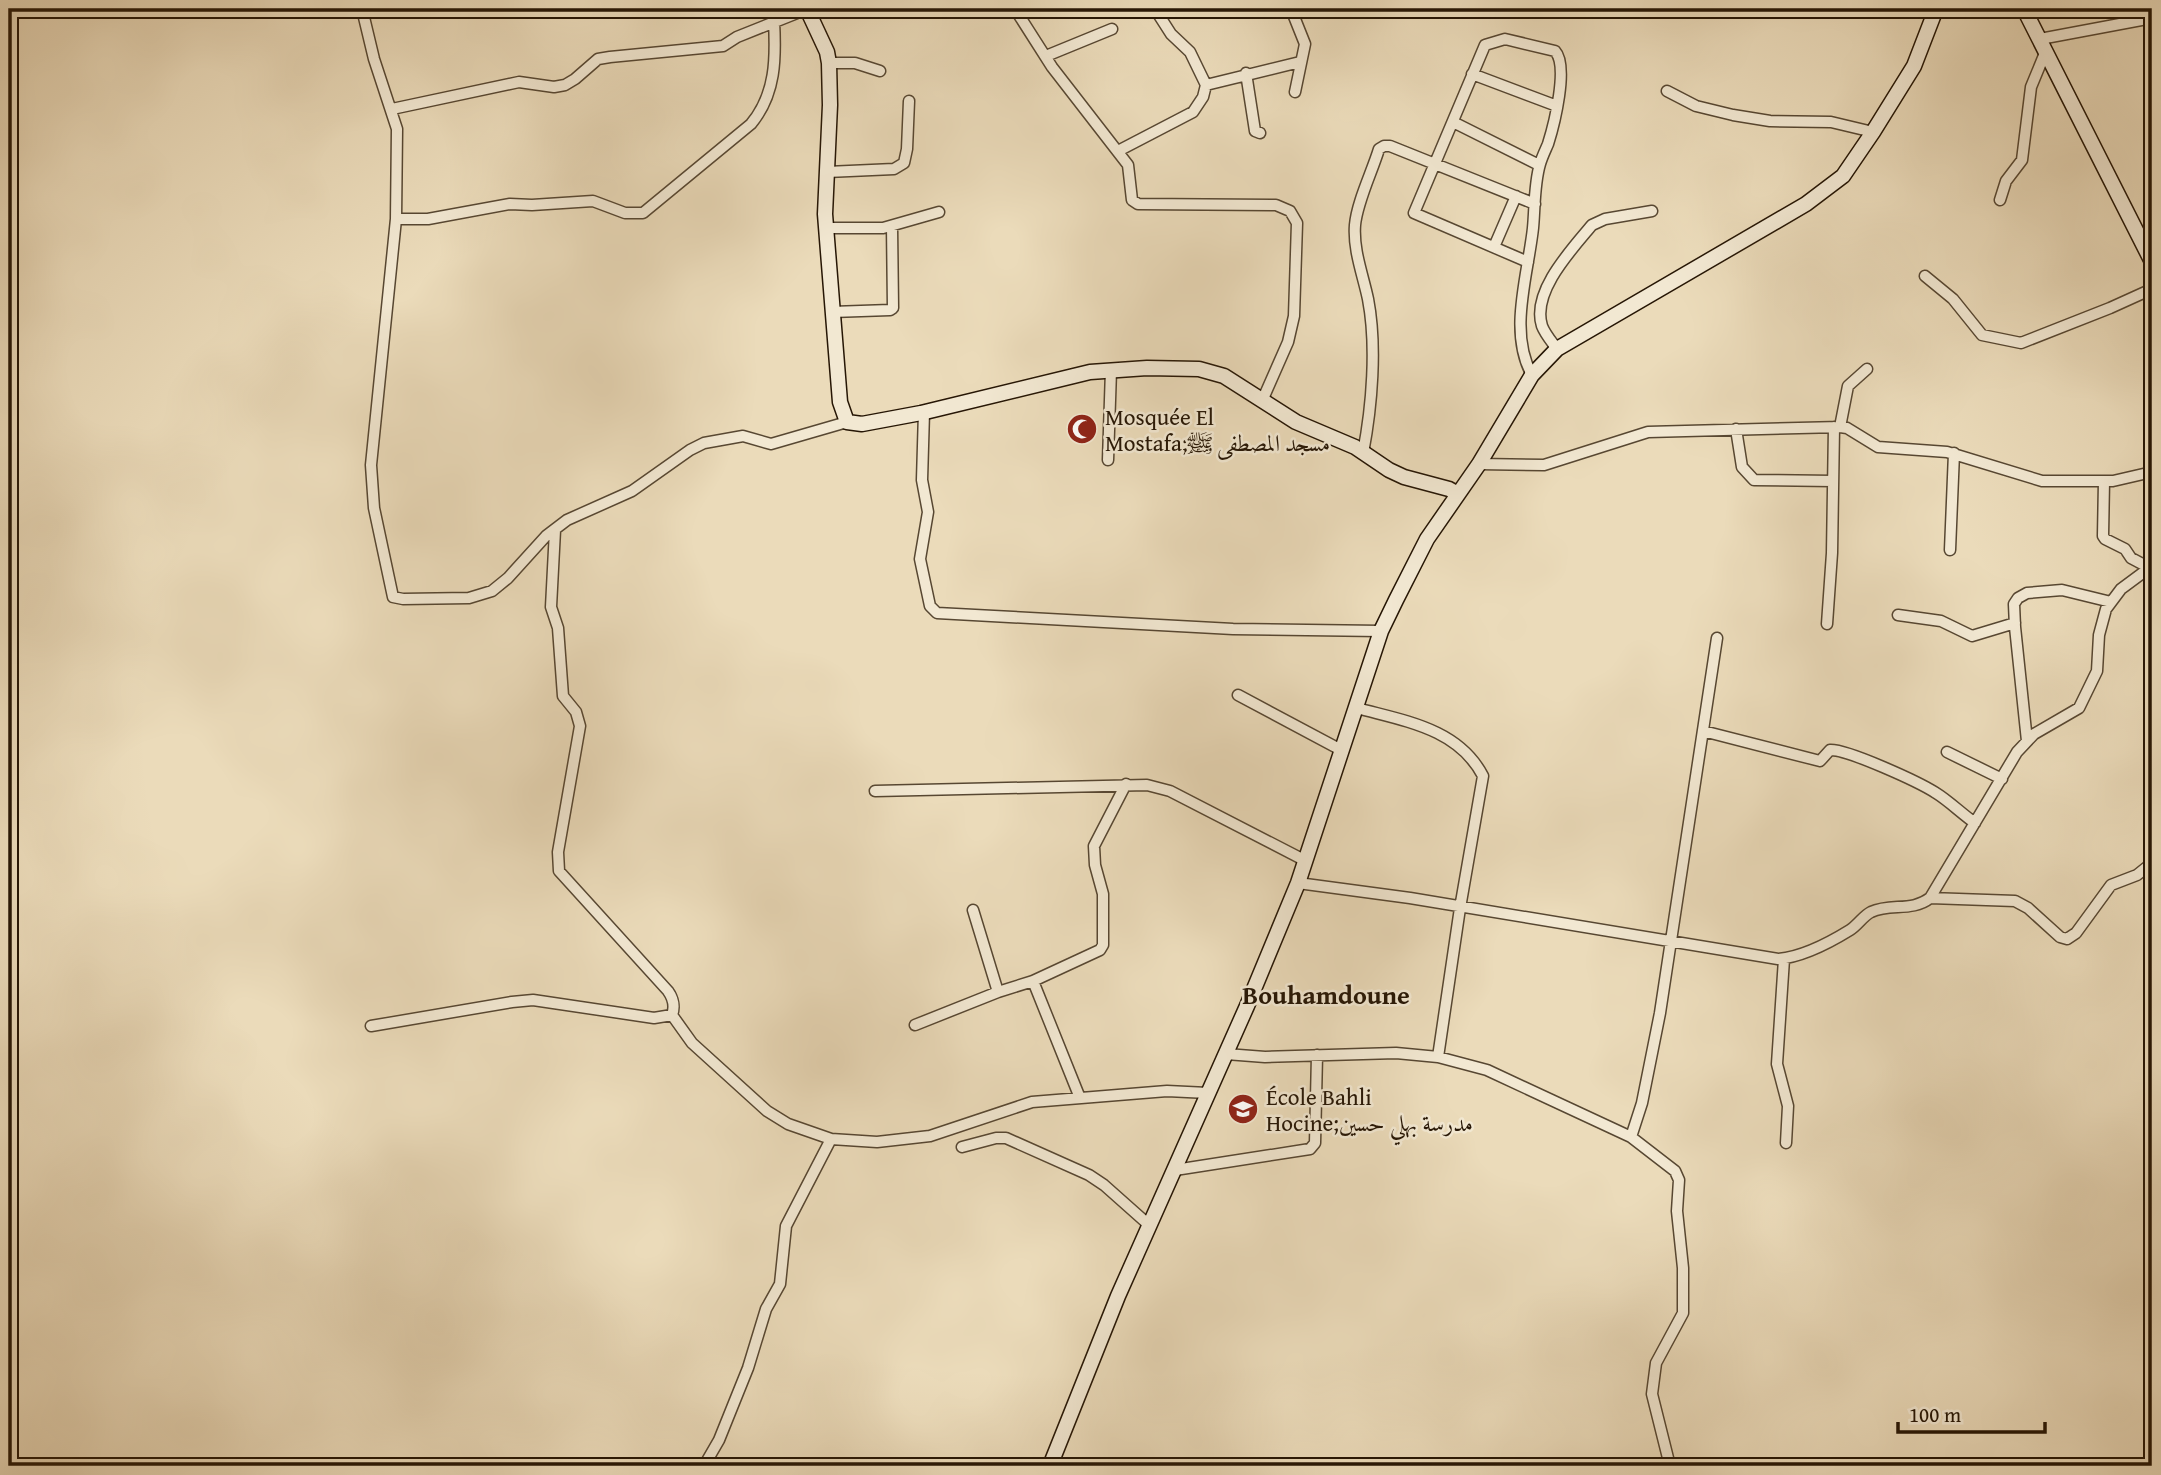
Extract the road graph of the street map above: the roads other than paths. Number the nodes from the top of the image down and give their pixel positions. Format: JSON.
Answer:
{"nodes":[{"id":1,"x":362,"y":9,"type":"edge"},
{"id":2,"x":807,"y":9,"type":"edge"},
{"id":3,"x":1015,"y":9,"type":"edge"},
{"id":4,"x":1155,"y":9,"type":"edge"},
{"id":5,"x":1291,"y":9,"type":"edge"},
{"id":6,"x":1936,"y":9,"type":"edge"},
{"id":7,"x":2024,"y":9,"type":"edge"},
{"id":8,"x":2152,"y":18,"type":"edge"},
{"id":9,"x":774,"y":21,"type":"junction"},
{"id":10,"x":1112,"y":29,"type":"dead end"},
{"id":11,"x":2042,"y":46,"type":"junction"},
{"id":12,"x":1046,"y":56,"type":"junction"},
{"id":13,"x":1300,"y":62,"type":"junction"},
{"id":14,"x":829,"y":63,"type":"junction"},
{"id":15,"x":880,"y":71,"type":"dead end"},
{"id":16,"x":1246,"y":74,"type":"junction"},
{"id":17,"x":1472,"y":74,"type":"junction"},
{"id":18,"x":1206,"y":85,"type":"junction"},
{"id":19,"x":1667,"y":91,"type":"dead end"},
{"id":20,"x":1295,"y":92,"type":"dead end"},
{"id":21,"x":909,"y":101,"type":"dead end"},
{"id":22,"x":1557,"y":106,"type":"junction"},
{"id":23,"x":392,"y":109,"type":"junction"},
{"id":24,"x":1453,"y":122,"type":"junction"},
{"id":25,"x":1873,"y":132,"type":"junction"},
{"id":26,"x":1260,"y":133,"type":"dead end"},
{"id":27,"x":1118,"y":151,"type":"junction"},
{"id":28,"x":1434,"y":165,"type":"junction"},
{"id":29,"x":1539,"y":165,"type":"junction"},
{"id":30,"x":827,"y":172,"type":"junction"},
{"id":31,"x":1516,"y":197,"type":"junction"},
{"id":32,"x":2000,"y":200,"type":"dead end"},
{"id":33,"x":1535,"y":204,"type":"junction"},
{"id":34,"x":1652,"y":211,"type":"dead end"},
{"id":35,"x":939,"y":212,"type":"dead end"},
{"id":36,"x":396,"y":219,"type":"junction"},
{"id":37,"x":892,"y":226,"type":"junction"},
{"id":38,"x":826,"y":228,"type":"junction"},
{"id":39,"x":1494,"y":247,"type":"junction"},
{"id":40,"x":1528,"y":262,"type":"junction"},
{"id":41,"x":2152,"y":262,"type":"edge"},
{"id":42,"x":1925,"y":276,"type":"dead end"},
{"id":43,"x":2152,"y":289,"type":"edge"},
{"id":44,"x":832,"y":312,"type":"junction"},
{"id":45,"x":1557,"y":349,"type":"junction"},
{"id":46,"x":1867,"y":369,"type":"dead end"},
{"id":47,"x":1111,"y":370,"type":"junction"},
{"id":48,"x":1532,"y":376,"type":"junction"},
{"id":49,"x":1262,"y":401,"type":"junction"},
{"id":50,"x":924,"y":412,"type":"junction"},
{"id":51,"x":847,"y":422,"type":"junction"},
{"id":52,"x":1837,"y":427,"type":"junction"},
{"id":53,"x":1736,"y":429,"type":"junction"},
{"id":54,"x":1363,"y":453,"type":"junction"},
{"id":55,"x":1954,"y":453,"type":"junction"},
{"id":56,"x":1108,"y":460,"type":"dead end"},
{"id":57,"x":1479,"y":464,"type":"junction"},
{"id":58,"x":2152,"y":472,"type":"edge"},
{"id":59,"x":1833,"y":481,"type":"junction"},
{"id":60,"x":2104,"y":481,"type":"junction"},
{"id":61,"x":1458,"y":494,"type":"junction"},
{"id":62,"x":555,"y":530,"type":"junction"},
{"id":63,"x":1950,"y":550,"type":"dead end"},
{"id":64,"x":2150,"y":566,"type":"edge"},
{"id":65,"x":2111,"y":601,"type":"junction"},
{"id":66,"x":1898,"y":615,"type":"dead end"},
{"id":67,"x":2015,"y":623,"type":"junction"},
{"id":68,"x":1827,"y":624,"type":"dead end"},
{"id":69,"x":1381,"y":631,"type":"junction"},
{"id":70,"x":1717,"y":638,"type":"dead end"},
{"id":71,"x":1238,"y":695,"type":"dead end"},
{"id":72,"x":1357,"y":708,"type":"junction"},
{"id":73,"x":1703,"y":731,"type":"junction"},
{"id":74,"x":2026,"y":741,"type":"junction"},
{"id":75,"x":1343,"y":751,"type":"junction"},
{"id":76,"x":1947,"y":752,"type":"dead end"},
{"id":77,"x":2001,"y":779,"type":"junction"},
{"id":78,"x":1126,"y":784,"type":"junction"},
{"id":79,"x":876,"y":791,"type":"dead end"},
{"id":80,"x":1975,"y":823,"type":"junction"},
{"id":81,"x":1306,"y":861,"type":"junction"},
{"id":82,"x":2152,"y":863,"type":"edge"},
{"id":83,"x":1298,"y":883,"type":"junction"},
{"id":84,"x":1930,"y":898,"type":"junction"},
{"id":85,"x":1460,"y":908,"type":"junction"},
{"id":86,"x":973,"y":910,"type":"dead end"},
{"id":87,"x":1672,"y":942,"type":"junction"},
{"id":88,"x":1784,"y":959,"type":"junction"},
{"id":89,"x":1034,"y":981,"type":"junction"},
{"id":90,"x":998,"y":992,"type":"junction"},
{"id":91,"x":672,"y":1016,"type":"junction"},
{"id":92,"x":915,"y":1025,"type":"dead end"},
{"id":93,"x":371,"y":1026,"type":"dead end"},
{"id":94,"x":1226,"y":1054,"type":"junction"},
{"id":95,"x":1317,"y":1055,"type":"junction"},
{"id":96,"x":1438,"y":1057,"type":"junction"},
{"id":97,"x":1208,"y":1093,"type":"junction"},
{"id":98,"x":1080,"y":1098,"type":"junction"},
{"id":99,"x":1631,"y":1138,"type":"junction"},
{"id":100,"x":831,"y":1139,"type":"junction"},
{"id":101,"x":1786,"y":1143,"type":"dead end"},
{"id":102,"x":962,"y":1147,"type":"dead end"},
{"id":103,"x":1175,"y":1170,"type":"junction"},
{"id":104,"x":1149,"y":1225,"type":"junction"},
{"id":105,"x":704,"y":1466,"type":"edge"},
{"id":106,"x":1050,"y":1466,"type":"edge"},
{"id":107,"x":1670,"y":1466,"type":"edge"}],
"edges":[{"from":1,"to":23,"type":"street"},
{"from":2,"to":9,"type":"street"},
{"from":2,"to":14,"type":"main road"},
{"from":3,"to":12,"type":"street"},
{"from":4,"to":18,"type":"street"},
{"from":5,"to":13,"type":"street"},
{"from":6,"to":25,"type":"main road"},
{"from":7,"to":11,"type":"main road"},
{"from":8,"to":11,"type":"street"},
{"from":9,"to":23,"type":"street"},
{"from":9,"to":36,"type":"street"},
{"from":10,"to":12,"type":"street"},
{"from":11,"to":32,"type":"street"},
{"from":11,"to":41,"type":"main road"},
{"from":12,"to":27,"type":"street"},
{"from":13,"to":16,"type":"street"},
{"from":13,"to":20,"type":"street"},
{"from":14,"to":15,"type":"street"},
{"from":14,"to":30,"type":"main road"},
{"from":16,"to":18,"type":"street"},
{"from":16,"to":26,"type":"street"},
{"from":17,"to":22,"type":"street"},
{"from":17,"to":22,"type":"street"},
{"from":17,"to":24,"type":"street"},
{"from":18,"to":27,"type":"street"},
{"from":19,"to":25,"type":"street"},
{"from":21,"to":30,"type":"street"},
{"from":22,"to":29,"type":"street"},
{"from":23,"to":36,"type":"street"},
{"from":24,"to":28,"type":"street"},
{"from":24,"to":29,"type":"street"},
{"from":25,"to":45,"type":"main road"},
{"from":27,"to":49,"type":"street"},
{"from":28,"to":31,"type":"street"},
{"from":28,"to":39,"type":"street"},
{"from":28,"to":54,"type":"street"},
{"from":29,"to":33,"type":"street"},
{"from":30,"to":38,"type":"main road"},
{"from":31,"to":33,"type":"street"},
{"from":31,"to":39,"type":"street"},
{"from":33,"to":40,"type":"street"},
{"from":34,"to":45,"type":"street"},
{"from":35,"to":37,"type":"street"},
{"from":36,"to":62,"type":"street"},
{"from":37,"to":38,"type":"street"},
{"from":37,"to":44,"type":"street"},
{"from":38,"to":44,"type":"main road"},
{"from":39,"to":40,"type":"street"},
{"from":40,"to":48,"type":"street"},
{"from":42,"to":43,"type":"street"},
{"from":44,"to":51,"type":"main road"},
{"from":45,"to":48,"type":"main road"},
{"from":46,"to":52,"type":"street"},
{"from":47,"to":49,"type":"main road"},
{"from":47,"to":50,"type":"main road"},
{"from":47,"to":56,"type":"street"},
{"from":48,"to":57,"type":"main road"},
{"from":49,"to":54,"type":"main road"},
{"from":50,"to":51,"type":"main road"},
{"from":50,"to":69,"type":"street"},
{"from":51,"to":62,"type":"street"},
{"from":52,"to":53,"type":"street"},
{"from":52,"to":55,"type":"street"},
{"from":52,"to":59,"type":"street"},
{"from":53,"to":57,"type":"street"},
{"from":53,"to":59,"type":"street"},
{"from":54,"to":61,"type":"main road"},
{"from":55,"to":60,"type":"street"},
{"from":55,"to":63,"type":"street"},
{"from":57,"to":61,"type":"main road"},
{"from":58,"to":60,"type":"street"},
{"from":59,"to":68,"type":"street"},
{"from":60,"to":64,"type":"street"},
{"from":61,"to":69,"type":"main road"},
{"from":62,"to":91,"type":"street"},
{"from":64,"to":65,"type":"street"},
{"from":65,"to":67,"type":"street"},
{"from":65,"to":74,"type":"street"},
{"from":66,"to":67,"type":"street"},
{"from":67,"to":74,"type":"street"},
{"from":69,"to":72,"type":"main road"},
{"from":70,"to":73,"type":"street"},
{"from":71,"to":75,"type":"street"},
{"from":72,"to":75,"type":"main road"},
{"from":72,"to":85,"type":"street"},
{"from":73,"to":80,"type":"street"},
{"from":73,"to":87,"type":"street"},
{"from":74,"to":77,"type":"street"},
{"from":75,"to":81,"type":"main road"},
{"from":76,"to":77,"type":"street"},
{"from":77,"to":80,"type":"street"},
{"from":78,"to":79,"type":"street"},
{"from":78,"to":81,"type":"street"},
{"from":78,"to":89,"type":"street"},
{"from":80,"to":84,"type":"street"},
{"from":81,"to":83,"type":"main road"},
{"from":82,"to":84,"type":"street"},
{"from":83,"to":85,"type":"street"},
{"from":83,"to":94,"type":"main road"},
{"from":84,"to":88,"type":"street"},
{"from":85,"to":87,"type":"street"},
{"from":85,"to":96,"type":"street"},
{"from":86,"to":90,"type":"street"},
{"from":87,"to":88,"type":"street"},
{"from":87,"to":99,"type":"street"},
{"from":88,"to":101,"type":"street"},
{"from":89,"to":90,"type":"street"},
{"from":89,"to":98,"type":"street"},
{"from":90,"to":92,"type":"street"},
{"from":91,"to":93,"type":"street"},
{"from":91,"to":100,"type":"street"},
{"from":94,"to":95,"type":"street"},
{"from":94,"to":97,"type":"main road"},
{"from":95,"to":96,"type":"street"},
{"from":95,"to":103,"type":"street"},
{"from":96,"to":99,"type":"street"},
{"from":97,"to":98,"type":"street"},
{"from":97,"to":103,"type":"main road"},
{"from":98,"to":100,"type":"street"},
{"from":99,"to":107,"type":"street"},
{"from":100,"to":105,"type":"street"},
{"from":102,"to":104,"type":"street"},
{"from":103,"to":104,"type":"main road"},
{"from":104,"to":106,"type":"main road"}]}
